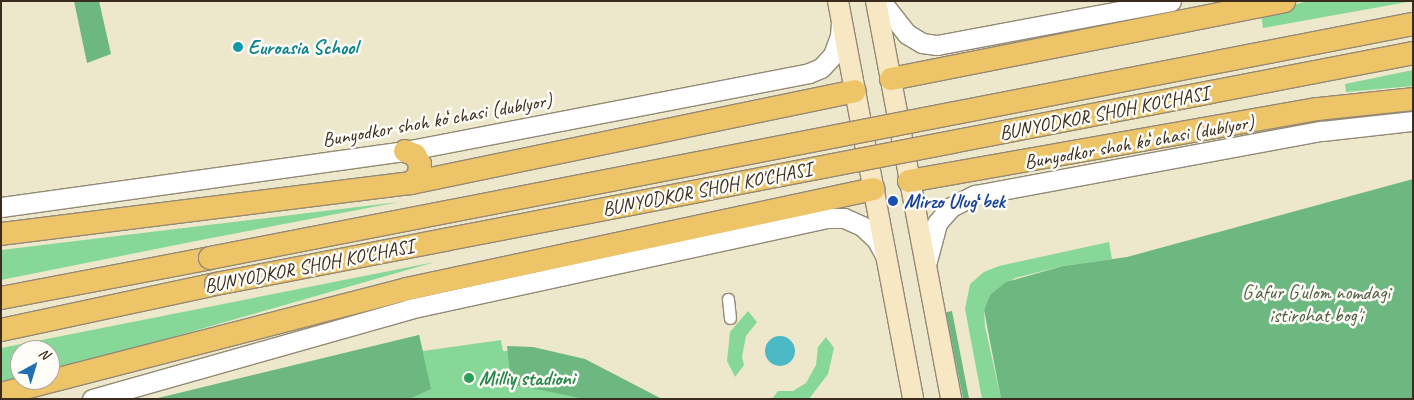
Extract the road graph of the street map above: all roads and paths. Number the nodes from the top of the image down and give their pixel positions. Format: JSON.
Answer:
{"nodes":[{"id":1,"x":876,"y":1,"type":"edge"},
{"id":2,"x":880,"y":1,"type":"edge"},
{"id":3,"x":1170,"y":1,"type":"edge"},
{"id":4,"x":1284,"y":1,"type":"edge"},
{"id":5,"x":839,"y":9,"type":"edge"},
{"id":6,"x":1413,"y":24,"type":"edge"},
{"id":7,"x":1413,"y":53,"type":"edge"},
{"id":8,"x":891,"y":79,"type":"junction"},
{"id":9,"x":855,"y":91,"type":"junction"},
{"id":10,"x":1412,"y":103,"type":"edge"},
{"id":11,"x":1413,"y":121,"type":"edge"},
{"id":12,"x":406,"y":151,"type":"junction"},
{"id":13,"x":909,"y":181,"type":"junction"},
{"id":14,"x":411,"y":183,"type":"junction"},
{"id":15,"x":873,"y":189,"type":"junction"},
{"id":16,"x":1,"y":208,"type":"edge"},
{"id":17,"x":1,"y":234,"type":"edge"},
{"id":18,"x":886,"y":259,"type":"junction"},
{"id":19,"x":927,"y":275,"type":"junction"},
{"id":20,"x":1,"y":298,"type":"edge"},
{"id":21,"x":728,"y":300,"type":"dead end"},
{"id":22,"x":730,"y":318,"type":"dead end"},
{"id":23,"x":1,"y":330,"type":"edge"},
{"id":24,"x":1,"y":394,"type":"edge"},
{"id":25,"x":92,"y":399,"type":"edge"},
{"id":26,"x":913,"y":399,"type":"edge"},
{"id":27,"x":951,"y":399,"type":"edge"}],
"edges":[{"from":1,"to":8,"type":"main road"},
{"from":2,"to":3,"type":"street"},
{"from":4,"to":8,"type":"main road"},
{"from":5,"to":9,"type":"main road"},
{"from":5,"to":12,"type":"street","name":"Bunyodkor shoh koʻchasi (dublyor)"},
{"from":6,"to":20,"type":"main road","name":"BUNYODKOR SHOH KO'CHASI","bridge":true},
{"from":7,"to":23,"type":"main road","name":"BUNYODKOR SHOH KO'CHASI","bridge":true},
{"from":8,"to":13,"type":"main road"},
{"from":9,"to":14,"type":"main road"},
{"from":9,"to":15,"type":"main road"},
{"from":10,"to":13,"type":"main road"},
{"from":11,"to":19,"type":"street","name":"Bunyodkor shoh koʻchasi (dublyor)"},
{"from":12,"to":14,"type":"main road"},
{"from":12,"to":16,"type":"street","name":"Bunyodkor shoh koʻchasi (dublyor)"},
{"from":13,"to":19,"type":"main road"},
{"from":14,"to":17,"type":"main road"},
{"from":15,"to":18,"type":"main road"},
{"from":15,"to":24,"type":"main road"},
{"from":18,"to":25,"type":"street"},
{"from":18,"to":26,"type":"main road"},
{"from":19,"to":27,"type":"main road"},
{"from":21,"to":22,"type":"street"}]}
